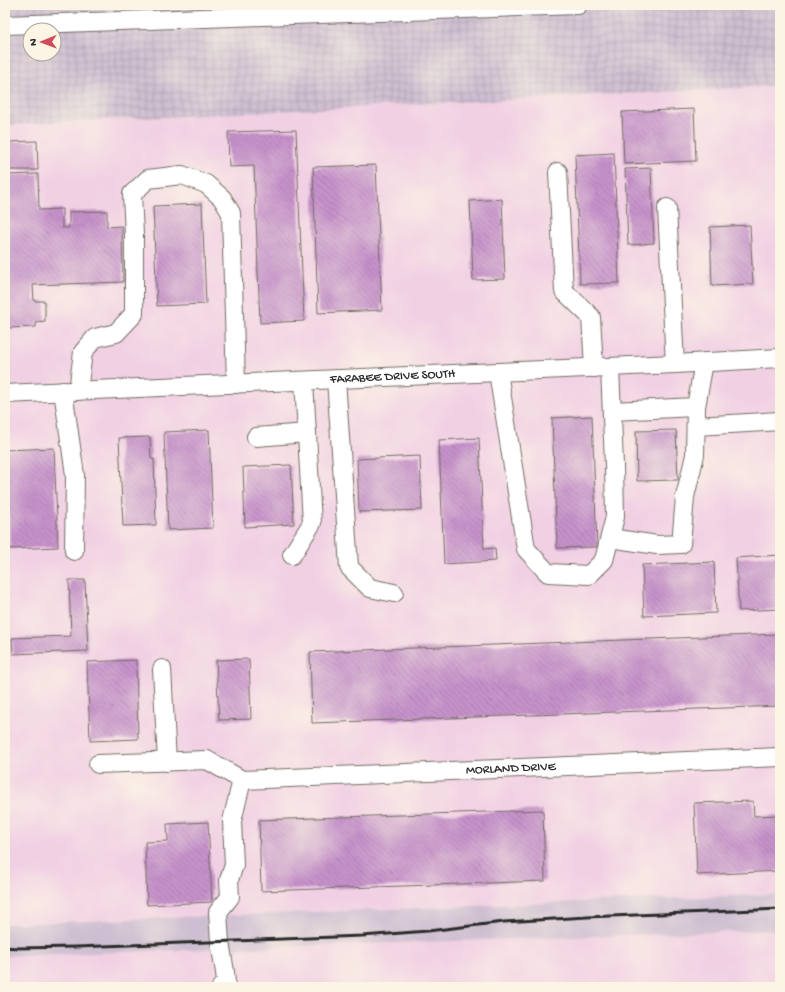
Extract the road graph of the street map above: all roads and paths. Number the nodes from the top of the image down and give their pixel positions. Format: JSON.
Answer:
{"nodes":[{"id":1,"x":578,"y":5,"type":"edge"},
{"id":2,"x":452,"y":7,"type":"edge"},
{"id":3,"x":5,"y":25,"type":"edge"},
{"id":4,"x":558,"y":172,"type":"dead end"},
{"id":5,"x":667,"y":208,"type":"dead end"},
{"id":6,"x":780,"y":358,"type":"edge"},
{"id":7,"x":704,"y":362,"type":"junction"},
{"id":8,"x":675,"y":364,"type":"junction"},
{"id":9,"x":602,"y":367,"type":"junction"},
{"id":10,"x":498,"y":372,"type":"junction"},
{"id":11,"x":336,"y":379,"type":"junction"},
{"id":12,"x":304,"y":381,"type":"junction"},
{"id":13,"x":236,"y":384,"type":"junction"},
{"id":14,"x":71,"y":391,"type":"junction"},
{"id":15,"x":5,"y":394,"type":"edge"},
{"id":16,"x":696,"y":407,"type":"junction"},
{"id":17,"x":612,"y":411,"type":"junction"},
{"id":18,"x":780,"y":421,"type":"edge"},
{"id":19,"x":696,"y":426,"type":"junction"},
{"id":20,"x":307,"y":433,"type":"junction"},
{"id":21,"x":256,"y":437,"type":"dead end"},
{"id":22,"x":610,"y":538,"type":"junction"},
{"id":23,"x":74,"y":551,"type":"dead end"},
{"id":24,"x":292,"y":555,"type":"dead end"},
{"id":25,"x":394,"y":592,"type":"dead end"},
{"id":26,"x":162,"y":669,"type":"dead end"},
{"id":27,"x":780,"y":757,"type":"edge"},
{"id":28,"x":168,"y":762,"type":"junction"},
{"id":29,"x":98,"y":764,"type":"dead end"},
{"id":30,"x":242,"y":780,"type":"junction"},
{"id":31,"x":222,"y":987,"type":"edge"}],
"edges":[{"from":1,"to":2,"type":"street"},
{"from":2,"to":3,"type":"street"},
{"from":4,"to":9,"type":"street"},
{"from":5,"to":8,"type":"street"},
{"from":6,"to":7,"type":"street","name":"FARABEE DRIVE SOUTH"},
{"from":7,"to":8,"type":"street","name":"FARABEE DRIVE SOUTH"},
{"from":7,"to":16,"type":"street"},
{"from":8,"to":9,"type":"street","name":"FARABEE DRIVE SOUTH"},
{"from":9,"to":10,"type":"street","name":"FARABEE DRIVE SOUTH"},
{"from":9,"to":17,"type":"street"},
{"from":10,"to":11,"type":"street","name":"FARABEE DRIVE SOUTH"},
{"from":10,"to":22,"type":"street"},
{"from":11,"to":12,"type":"street","name":"FARABEE DRIVE SOUTH"},
{"from":11,"to":25,"type":"street"},
{"from":12,"to":13,"type":"street","name":"FARABEE DRIVE SOUTH"},
{"from":12,"to":20,"type":"street"},
{"from":13,"to":14,"type":"street","name":"FARABEE DRIVE SOUTH"},
{"from":13,"to":14,"type":"street"},
{"from":14,"to":15,"type":"street","name":"FARABEE DRIVE SOUTH"},
{"from":14,"to":23,"type":"street"},
{"from":16,"to":17,"type":"street"},
{"from":16,"to":19,"type":"street"},
{"from":17,"to":22,"type":"street"},
{"from":18,"to":19,"type":"street"},
{"from":19,"to":22,"type":"street"},
{"from":20,"to":21,"type":"street"},
{"from":20,"to":24,"type":"street"},
{"from":26,"to":28,"type":"street"},
{"from":27,"to":30,"type":"street","name":"MORLAND DRIVE"},
{"from":28,"to":29,"type":"street"},
{"from":28,"to":30,"type":"street"},
{"from":30,"to":31,"type":"street"}]}
